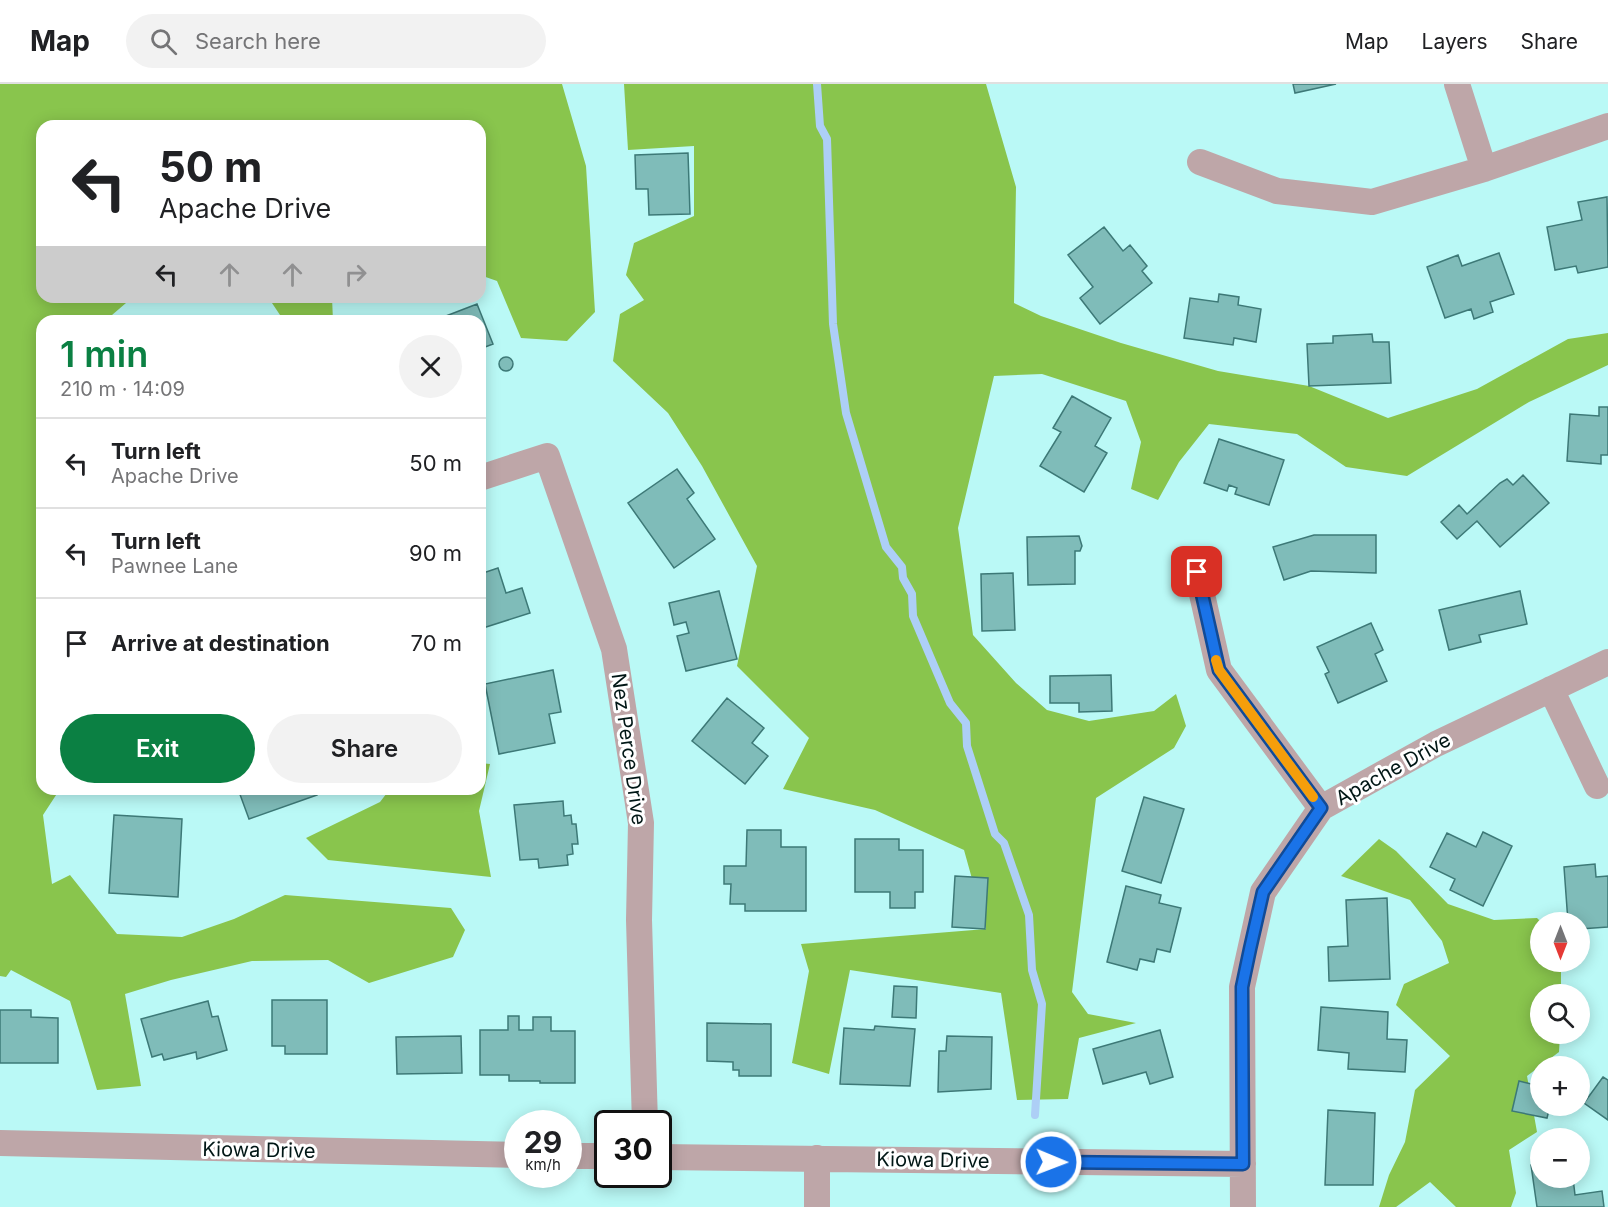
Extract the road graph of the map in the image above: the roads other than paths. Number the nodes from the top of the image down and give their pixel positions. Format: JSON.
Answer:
{"nodes":[{"id":1,"x":1457,"y":84,"type":"edge"},
{"id":2,"x":1608,"y":126,"type":"edge"},
{"id":3,"x":1200,"y":162,"type":"dead end"},
{"id":4,"x":1484,"y":169,"type":"junction"},
{"id":5,"x":486,"y":476,"type":"edge"},
{"id":6,"x":1197,"y":572,"type":"dead end"},
{"id":7,"x":1608,"y":662,"type":"edge"},
{"id":8,"x":1551,"y":689,"type":"junction"},
{"id":9,"x":1597,"y":786,"type":"dead end"},
{"id":10,"x":1321,"y":808,"type":"junction"},
{"id":11,"x":645,"y":1110,"type":"edge"},
{"id":12,"x":0,"y":1143,"type":"edge"},
{"id":13,"x":504,"y":1155,"type":"edge"},
{"id":14,"x":672,"y":1157,"type":"edge"},
{"id":15,"x":816,"y":1158,"type":"junction"},
{"id":16,"x":1243,"y":1164,"type":"junction"},
{"id":17,"x":817,"y":1207,"type":"edge"},
{"id":18,"x":1243,"y":1207,"type":"edge"}],
"edges":[{"from":1,"to":4,"type":"street"},
{"from":2,"to":4,"type":"street"},
{"from":3,"to":4,"type":"street"},
{"from":5,"to":11,"type":"street","name":"Nez Perce Drive"},
{"from":6,"to":10,"type":"street"},
{"from":7,"to":8,"type":"street","name":"Apache Drive"},
{"from":8,"to":9,"type":"street"},
{"from":8,"to":10,"type":"street","name":"Apache Drive"},
{"from":10,"to":16,"type":"street","name":"Apache Drive"},
{"from":12,"to":13,"type":"street","name":"Kiowa Drive"},
{"from":14,"to":15,"type":"street","name":"Kiowa Drive"},
{"from":15,"to":16,"type":"street","name":"Kiowa Drive"},
{"from":15,"to":17,"type":"street"},
{"from":16,"to":18,"type":"street","name":"Apache Drive"}]}
